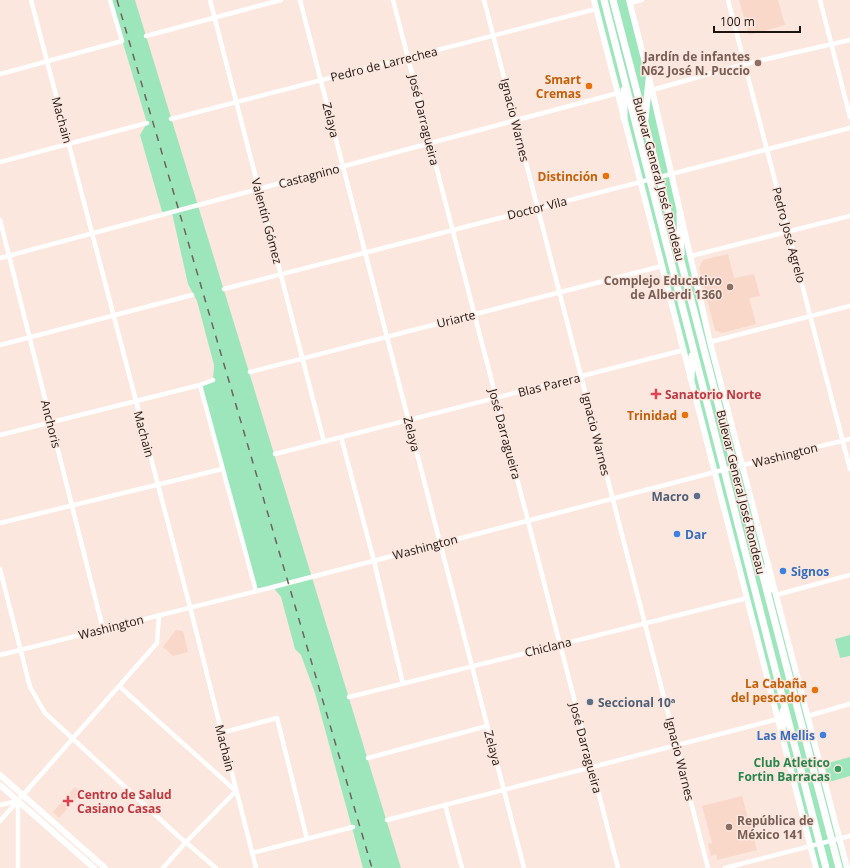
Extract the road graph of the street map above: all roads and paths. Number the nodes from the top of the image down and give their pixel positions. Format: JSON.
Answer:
{"nodes":[{"id":1,"x":31,"y":0,"type":"edge"},
{"id":2,"x":110,"y":0,"type":"edge"},
{"id":3,"x":210,"y":0,"type":"edge"},
{"id":4,"x":281,"y":0,"type":"edge"},
{"id":5,"x":300,"y":0,"type":"edge"},
{"id":6,"x":393,"y":0,"type":"edge"},
{"id":7,"x":484,"y":0,"type":"edge"},
{"id":8,"x":594,"y":0,"type":"edge"},
{"id":9,"x":604,"y":0,"type":"edge"},
{"id":10,"x":613,"y":0,"type":"edge"},
{"id":11,"x":642,"y":0,"type":"edge"},
{"id":12,"x":728,"y":0,"type":"edge"},
{"id":13,"x":820,"y":0,"type":"edge"},
{"id":14,"x":629,"y":2,"type":"edge"},
{"id":15,"x":596,"y":9,"type":"junction"},
{"id":16,"x":214,"y":17,"type":"junction"},
{"id":17,"x":146,"y":36,"type":"dead end"},
{"id":18,"x":494,"y":36,"type":"junction"},
{"id":19,"x":850,"y":40,"type":"edge"},
{"id":20,"x":832,"y":45,"type":"junction"},
{"id":21,"x":408,"y":58,"type":"junction"},
{"id":22,"x":47,"y":61,"type":"junction"},
{"id":23,"x":745,"y":64,"type":"junction"},
{"id":24,"x":0,"y":74,"type":"edge"},
{"id":25,"x":623,"y":76,"type":"junction"},
{"id":26,"x":649,"y":80,"type":"junction"},
{"id":27,"x":321,"y":81,"type":"junction"},
{"id":28,"x":652,"y":90,"type":"junction"},
{"id":29,"x":618,"y":93,"type":"junction"},
{"id":30,"x":236,"y":102,"type":"junction"},
{"id":31,"x":850,"y":117,"type":"edge"},
{"id":32,"x":624,"y":118,"type":"junction"},
{"id":33,"x":172,"y":119,"type":"dead end"},
{"id":34,"x":515,"y":121,"type":"junction"},
{"id":35,"x":147,"y":123,"type":"dead end"},
{"id":36,"x":645,"y":125,"type":"junction"},
{"id":37,"x":850,"y":128,"type":"edge"},
{"id":38,"x":68,"y":144,"type":"junction"},
{"id":39,"x":430,"y":144,"type":"junction"},
{"id":40,"x":767,"y":149,"type":"junction"},
{"id":41,"x":0,"y":162,"type":"edge"},
{"id":42,"x":343,"y":167,"type":"junction"},
{"id":43,"x":671,"y":174,"type":"junction"},
{"id":44,"x":658,"y":177,"type":"junction"},
{"id":45,"x":649,"y":179,"type":"junction"},
{"id":46,"x":640,"y":181,"type":"junction"},
{"id":47,"x":259,"y":189,"type":"junction"},
{"id":48,"x":538,"y":208,"type":"junction"},
{"id":49,"x":680,"y":213,"type":"junction"},
{"id":50,"x":850,"y":216,"type":"edge"},
{"id":51,"x":0,"y":220,"type":"edge"},
{"id":52,"x":452,"y":230,"type":"junction"},
{"id":53,"x":788,"y":232,"type":"junction"},
{"id":54,"x":92,"y":235,"type":"junction"},
{"id":55,"x":365,"y":252,"type":"junction"},
{"id":56,"x":9,"y":256,"type":"junction"},
{"id":57,"x":691,"y":256,"type":"junction"},
{"id":58,"x":0,"y":258,"type":"edge"},
{"id":59,"x":662,"y":266,"type":"junction"},
{"id":60,"x":682,"y":266,"type":"junction"},
{"id":61,"x":281,"y":274,"type":"junction"},
{"id":62,"x":224,"y":289,"type":"dead end"},
{"id":63,"x":560,"y":292,"type":"junction"},
{"id":64,"x":192,"y":295,"type":"dead end"},
{"id":65,"x":850,"y":306,"type":"edge"},
{"id":66,"x":474,"y":314,"type":"junction"},
{"id":67,"x":114,"y":317,"type":"junction"},
{"id":68,"x":810,"y":317,"type":"junction"},
{"id":69,"x":387,"y":337,"type":"junction"},
{"id":70,"x":30,"y":338,"type":"junction"},
{"id":71,"x":710,"y":342,"type":"junction"},
{"id":72,"x":0,"y":345,"type":"edge"},
{"id":73,"x":684,"y":350,"type":"junction"},
{"id":74,"x":693,"y":350,"type":"junction"},
{"id":75,"x":303,"y":358,"type":"junction"},
{"id":76,"x":250,"y":372,"type":"dead end"},
{"id":77,"x":581,"y":377,"type":"junction"},
{"id":78,"x":691,"y":378,"type":"junction"},
{"id":79,"x":214,"y":380,"type":"dead end"},
{"id":80,"x":200,"y":385,"type":"junction"},
{"id":81,"x":496,"y":398,"type":"junction"},
{"id":82,"x":136,"y":401,"type":"junction"},
{"id":83,"x":408,"y":420,"type":"junction"},
{"id":84,"x":50,"y":422,"type":"junction"},
{"id":85,"x":0,"y":435,"type":"edge"},
{"id":86,"x":341,"y":437,"type":"junction"},
{"id":87,"x":850,"y":439,"type":"edge"},
{"id":88,"x":843,"y":441,"type":"junction"},
{"id":89,"x":324,"y":442,"type":"junction"},
{"id":90,"x":275,"y":454,"type":"dead end"},
{"id":91,"x":740,"y":466,"type":"junction"},
{"id":92,"x":222,"y":469,"type":"junction"},
{"id":93,"x":724,"y":469,"type":"junction"},
{"id":94,"x":850,"y":469,"type":"edge"},
{"id":95,"x":715,"y":472,"type":"junction"},
{"id":96,"x":157,"y":484,"type":"junction"},
{"id":97,"x":613,"y":498,"type":"junction"},
{"id":98,"x":72,"y":505,"type":"junction"},
{"id":99,"x":528,"y":520,"type":"junction"},
{"id":100,"x":0,"y":523,"type":"edge"},
{"id":101,"x":440,"y":543,"type":"junction"},
{"id":102,"x":374,"y":560,"type":"junction"},
{"id":103,"x":768,"y":565,"type":"junction"},
{"id":104,"x":0,"y":569,"type":"edge"},
{"id":105,"x":850,"y":575,"type":"edge"},
{"id":106,"x":256,"y":591,"type":"junction"},
{"id":107,"x":776,"y":595,"type":"junction"},
{"id":108,"x":747,"y":598,"type":"junction"},
{"id":109,"x":770,"y":604,"type":"junction"},
{"id":110,"x":190,"y":607,"type":"junction"},
{"id":111,"x":160,"y":615,"type":"junction"},
{"id":112,"x":645,"y":623,"type":"junction"},
{"id":113,"x":103,"y":629,"type":"junction"},
{"id":114,"x":560,"y":644,"type":"junction"},
{"id":115,"x":19,"y":650,"type":"junction"},
{"id":116,"x":0,"y":655,"type":"edge"},
{"id":117,"x":472,"y":667,"type":"junction"},
{"id":118,"x":403,"y":684,"type":"junction"},
{"id":119,"x":119,"y":686,"type":"junction"},
{"id":120,"x":350,"y":697,"type":"dead end"},
{"id":121,"x":783,"y":701,"type":"junction"},
{"id":122,"x":850,"y":704,"type":"edge"},
{"id":123,"x":808,"y":716,"type":"junction"},
{"id":124,"x":778,"y":719,"type":"junction"},
{"id":125,"x":487,"y":726,"type":"junction"},
{"id":126,"x":221,"y":733,"type":"junction"},
{"id":127,"x":782,"y":736,"type":"junction"},
{"id":128,"x":72,"y":739,"type":"junction"},
{"id":129,"x":676,"y":746,"type":"junction"},
{"id":130,"x":368,"y":758,"type":"dead end"},
{"id":131,"x":592,"y":768,"type":"junction"},
{"id":132,"x":0,"y":775,"type":"edge"},
{"id":133,"x":0,"y":785,"type":"edge"},
{"id":134,"x":504,"y":790,"type":"junction"},
{"id":135,"x":236,"y":791,"type":"junction"},
{"id":136,"x":23,"y":795,"type":"junction"},
{"id":137,"x":18,"y":801,"type":"junction"},
{"id":138,"x":0,"y":805,"type":"edge"},
{"id":139,"x":445,"y":805,"type":"junction"},
{"id":140,"x":387,"y":820,"type":"dead end"},
{"id":141,"x":0,"y":821,"type":"edge"},
{"id":142,"x":353,"y":827,"type":"dead end"},
{"id":143,"x":850,"y":836,"type":"edge"},
{"id":144,"x":307,"y":839,"type":"junction"},
{"id":145,"x":836,"y":839,"type":"junction"},
{"id":146,"x":186,"y":842,"type":"junction"},
{"id":147,"x":820,"y":844,"type":"junction"},
{"id":148,"x":810,"y":846,"type":"junction"},
{"id":149,"x":252,"y":854,"type":"junction"},
{"id":150,"x":18,"y":868,"type":"edge"},
{"id":151,"x":94,"y":868,"type":"edge"},
{"id":152,"x":105,"y":868,"type":"edge"},
{"id":153,"x":163,"y":868,"type":"edge"},
{"id":154,"x":216,"y":868,"type":"edge"},
{"id":155,"x":256,"y":868,"type":"edge"},
{"id":156,"x":462,"y":868,"type":"edge"},
{"id":157,"x":524,"y":868,"type":"edge"},
{"id":158,"x":618,"y":868,"type":"edge"},
{"id":159,"x":708,"y":868,"type":"edge"},
{"id":160,"x":725,"y":868,"type":"edge"},
{"id":161,"x":816,"y":868,"type":"edge"},
{"id":162,"x":826,"y":868,"type":"edge"},
{"id":163,"x":839,"y":868,"type":"edge"},
{"id":164,"x":847,"y":868,"type":"edge"}],
"edges":[{"from":1,"to":22,"type":"street","name":"Machain"},
{"from":2,"to":22,"type":"street"},
{"from":3,"to":16,"type":"street","name":"Valentín Gómez"},
{"from":4,"to":16,"type":"street"},
{"from":5,"to":27,"type":"street","name":"Zelaya"},
{"from":6,"to":21,"type":"street","name":"José Darragueira"},
{"from":7,"to":18,"type":"street","name":"Ignacio Warnes"},
{"from":8,"to":15,"type":"main road","name":"Bulevar General José Rondeau"},
{"from":9,"to":25,"type":"main road","name":"Bulevar General José Rondeau"},
{"from":10,"to":36,"type":"main road","name":"Bulevar General José Rondeau"},
{"from":11,"to":14,"type":"street"},
{"from":12,"to":23,"type":"street","name":"Pedro José Agrelo"},
{"from":13,"to":20,"type":"street"},
{"from":14,"to":26,"type":"main road","name":"Bulevar General José Rondeau"},
{"from":15,"to":18,"type":"street","name":"Pedro de Larrechea"},
{"from":15,"to":29,"type":"main road","name":"Bulevar General José Rondeau"},
{"from":16,"to":17,"type":"street"},
{"from":16,"to":30,"type":"street","name":"Valentín Gómez"},
{"from":18,"to":21,"type":"street","name":"Pedro de Larrechea"},
{"from":18,"to":34,"type":"street","name":"Ignacio Warnes"},
{"from":19,"to":20,"type":"street"},
{"from":20,"to":23,"type":"street"},
{"from":20,"to":31,"type":"street"},
{"from":21,"to":27,"type":"street","name":"Pedro de Larrechea"},
{"from":21,"to":39,"type":"street","name":"José Darragueira"},
{"from":22,"to":24,"type":"street"},
{"from":22,"to":38,"type":"street","name":"Machain"},
{"from":23,"to":28,"type":"street"},
{"from":23,"to":40,"type":"street","name":"Pedro José Agrelo"},
{"from":25,"to":32,"type":"main road"},
{"from":25,"to":45,"type":"main road","name":"Bulevar General José Rondeau"},
{"from":26,"to":28,"type":"main road","name":"Bulevar General José Rondeau"},
{"from":26,"to":36,"type":"main road"},
{"from":27,"to":30,"type":"street","name":"Pedro de Larrechea"},
{"from":27,"to":42,"type":"street","name":"Zelaya"},
{"from":28,"to":43,"type":"main road","name":"Bulevar General José Rondeau"},
{"from":29,"to":32,"type":"main road","name":"Bulevar General José Rondeau"},
{"from":29,"to":34,"type":"street","name":"Castagnino"},
{"from":30,"to":33,"type":"street","name":"Pedro de Larrechea"},
{"from":30,"to":47,"type":"street","name":"Valentín Gómez"},
{"from":32,"to":46,"type":"main road","name":"Bulevar General José Rondeau"},
{"from":34,"to":39,"type":"street","name":"Castagnino"},
{"from":34,"to":48,"type":"street","name":"Ignacio Warnes"},
{"from":35,"to":38,"type":"street"},
{"from":36,"to":44,"type":"main road","name":"Bulevar General José Rondeau"},
{"from":37,"to":40,"type":"street","name":"Doctor Vila"},
{"from":38,"to":41,"type":"street"},
{"from":38,"to":54,"type":"street","name":"Machain"},
{"from":39,"to":42,"type":"street","name":"Castagnino"},
{"from":39,"to":52,"type":"street","name":"José Darragueira"},
{"from":40,"to":43,"type":"street","name":"Doctor Vila"},
{"from":40,"to":53,"type":"street","name":"Pedro José Agrelo"},
{"from":42,"to":47,"type":"street","name":"Castagnino"},
{"from":42,"to":55,"type":"street","name":"Zelaya"},
{"from":43,"to":44,"type":"street","name":"Doctor Vila"},
{"from":43,"to":49,"type":"main road","name":"Bulevar General José Rondeau"},
{"from":44,"to":45,"type":"street","name":"Doctor Vila"},
{"from":44,"to":60,"type":"main road","name":"Bulevar General José Rondeau"},
{"from":45,"to":46,"type":"street","name":"Doctor Vila"},
{"from":45,"to":74,"type":"main road","name":"Bulevar General José Rondeau"},
{"from":46,"to":48,"type":"street","name":"Doctor Vila"},
{"from":46,"to":59,"type":"main road","name":"Bulevar General José Rondeau"},
{"from":47,"to":54,"type":"street","name":"Castagnino"},
{"from":47,"to":61,"type":"street","name":"Valentín Gómez"},
{"from":48,"to":52,"type":"street","name":"Doctor Vila"},
{"from":48,"to":63,"type":"street","name":"Ignacio Warnes"},
{"from":49,"to":57,"type":"main road","name":"Bulevar General José Rondeau"},
{"from":49,"to":60,"type":"main road"},
{"from":50,"to":53,"type":"street"},
{"from":51,"to":56,"type":"street","name":"Anchoris"},
{"from":52,"to":55,"type":"street","name":"Doctor Vila"},
{"from":52,"to":66,"type":"street","name":"José Darragueira"},
{"from":53,"to":57,"type":"street"},
{"from":53,"to":68,"type":"street","name":"Pedro José Agrelo"},
{"from":54,"to":56,"type":"street","name":"Castagnino"},
{"from":54,"to":67,"type":"street","name":"Machain"},
{"from":55,"to":61,"type":"street","name":"Doctor Vila"},
{"from":55,"to":69,"type":"street","name":"Zelaya"},
{"from":56,"to":58,"type":"street","name":"Castagnino"},
{"from":56,"to":70,"type":"street","name":"Anchoris"},
{"from":57,"to":71,"type":"main road","name":"Bulevar General José Rondeau"},
{"from":59,"to":63,"type":"street","name":"Uriarte"},
{"from":59,"to":73,"type":"main road","name":"Bulevar General José Rondeau"},
{"from":60,"to":91,"type":"main road","name":"Bulevar General José Rondeau"},
{"from":61,"to":62,"type":"street","name":"Doctor Vila"},
{"from":61,"to":75,"type":"street","name":"Valentín Gómez"},
{"from":63,"to":66,"type":"street","name":"Uriarte"},
{"from":63,"to":77,"type":"street","name":"Ignacio Warnes"},
{"from":64,"to":67,"type":"street"},
{"from":65,"to":68,"type":"street"},
{"from":66,"to":69,"type":"street","name":"Uriarte"},
{"from":66,"to":81,"type":"street","name":"José Darragueira"},
{"from":67,"to":70,"type":"street"},
{"from":67,"to":82,"type":"street","name":"Machain"},
{"from":68,"to":71,"type":"street"},
{"from":68,"to":88,"type":"street","name":"Pedro José Agrelo"},
{"from":69,"to":75,"type":"street","name":"Uriarte"},
{"from":69,"to":83,"type":"street","name":"Zelaya"},
{"from":70,"to":72,"type":"street"},
{"from":70,"to":84,"type":"street","name":"Anchoris"},
{"from":71,"to":91,"type":"main road","name":"Bulevar General José Rondeau"},
{"from":73,"to":77,"type":"street","name":"Blas Parera"},
{"from":73,"to":78,"type":"main road","name":"Bulevar General José Rondeau"},
{"from":74,"to":78,"type":"main road"},
{"from":74,"to":93,"type":"main road","name":"Bulevar General José Rondeau"},
{"from":75,"to":76,"type":"street","name":"Uriarte"},
{"from":75,"to":89,"type":"street","name":"Valentín Gómez"},
{"from":77,"to":81,"type":"street","name":"Blas Parera"},
{"from":77,"to":97,"type":"street","name":"Ignacio Warnes"},
{"from":78,"to":95,"type":"main road","name":"Bulevar General José Rondeau"},
{"from":79,"to":80,"type":"street"},
{"from":80,"to":82,"type":"street"},
{"from":80,"to":92,"type":"street"},
{"from":81,"to":83,"type":"street","name":"Blas Parera"},
{"from":81,"to":99,"type":"street","name":"José Darragueira"},
{"from":82,"to":84,"type":"street"},
{"from":82,"to":96,"type":"street","name":"Machain"},
{"from":83,"to":86,"type":"street","name":"Blas Parera"},
{"from":83,"to":101,"type":"street","name":"Zelaya"},
{"from":84,"to":85,"type":"street"},
{"from":84,"to":98,"type":"street","name":"Anchoris"},
{"from":86,"to":89,"type":"street","name":"Blas Parera"},
{"from":86,"to":102,"type":"street"},
{"from":87,"to":88,"type":"street","name":"Washington"},
{"from":88,"to":91,"type":"street","name":"Washington"},
{"from":88,"to":94,"type":"street","name":"Pedro José Agrelo"},
{"from":89,"to":90,"type":"street","name":"Blas Parera"},
{"from":91,"to":93,"type":"street","name":"Washington"},
{"from":91,"to":103,"type":"main road","name":"Bulevar General José Rondeau"},
{"from":91,"to":109,"type":"main road","name":"Bulevar General José Rondeau"},
{"from":92,"to":96,"type":"street"},
{"from":92,"to":106,"type":"street"},
{"from":93,"to":95,"type":"street","name":"Washington"},
{"from":93,"to":121,"type":"main road","name":"Bulevar General José Rondeau"},
{"from":95,"to":97,"type":"street","name":"Washington"},
{"from":95,"to":108,"type":"main road","name":"Bulevar General José Rondeau"},
{"from":96,"to":98,"type":"street"},
{"from":96,"to":110,"type":"street","name":"Machain"},
{"from":97,"to":99,"type":"street","name":"Washington"},
{"from":97,"to":112,"type":"street","name":"Ignacio Warnes"},
{"from":98,"to":100,"type":"street"},
{"from":98,"to":113,"type":"street","name":"Anchoris"},
{"from":99,"to":101,"type":"street","name":"Washington"},
{"from":99,"to":114,"type":"street","name":"José Darragueira"},
{"from":101,"to":102,"type":"street","name":"Washington"},
{"from":101,"to":117,"type":"street","name":"Zelaya"},
{"from":102,"to":106,"type":"street","name":"Washington"},
{"from":102,"to":118,"type":"street"},
{"from":103,"to":107,"type":"main road","name":"Bulevar General José Rondeau"},
{"from":103,"to":109,"type":"main road"},
{"from":104,"to":115,"type":"street"},
{"from":105,"to":107,"type":"street"},
{"from":106,"to":110,"type":"street","name":"Washington"},
{"from":107,"to":123,"type":"main road","name":"Bulevar General José Rondeau"},
{"from":108,"to":112,"type":"street","name":"Chiclana"},
{"from":108,"to":124,"type":"main road","name":"Bulevar General José Rondeau"},
{"from":109,"to":145,"type":"main road","name":"Bulevar General José Rondeau"},
{"from":110,"to":111,"type":"street","name":"Washington"},
{"from":110,"to":126,"type":"street","name":"Machain"},
{"from":111,"to":113,"type":"street","name":"Washington"},
{"from":111,"to":119,"type":"street"},
{"from":112,"to":114,"type":"street","name":"Chiclana"},
{"from":112,"to":129,"type":"street","name":"Ignacio Warnes"},
{"from":113,"to":115,"type":"street","name":"Washington"},
{"from":114,"to":117,"type":"street","name":"Chiclana"},
{"from":114,"to":131,"type":"street","name":"José Darragueira"},
{"from":115,"to":116,"type":"street","name":"Washington"},
{"from":115,"to":128,"type":"street"},
{"from":117,"to":118,"type":"street","name":"Chiclana"},
{"from":117,"to":125,"type":"street","name":"Zelaya"},
{"from":118,"to":120,"type":"street","name":"Chiclana"},
{"from":119,"to":128,"type":"street"},
{"from":119,"to":135,"type":"street"},
{"from":121,"to":127,"type":"main road"},
{"from":121,"to":147,"type":"main road","name":"Bulevar General José Rondeau"},
{"from":122,"to":123,"type":"street"},
{"from":123,"to":145,"type":"main road","name":"Bulevar General José Rondeau"},
{"from":124,"to":127,"type":"main road","name":"Bulevar General José Rondeau"},
{"from":124,"to":129,"type":"street"},
{"from":125,"to":130,"type":"street"},
{"from":125,"to":134,"type":"street","name":"Zelaya"},
{"from":126,"to":135,"type":"street","name":"Machain"},
{"from":126,"to":144,"type":"street"},
{"from":127,"to":148,"type":"main road","name":"Bulevar General José Rondeau"},
{"from":128,"to":136,"type":"street"},
{"from":128,"to":146,"type":"street"},
{"from":129,"to":131,"type":"street"},
{"from":129,"to":159,"type":"street","name":"Ignacio Warnes"},
{"from":131,"to":134,"type":"street"},
{"from":131,"to":158,"type":"street","name":"José Darragueira"},
{"from":132,"to":136,"type":"main road"},
{"from":133,"to":137,"type":"main road"},
{"from":134,"to":139,"type":"street"},
{"from":134,"to":157,"type":"street","name":"Zelaya"},
{"from":135,"to":146,"type":"street"},
{"from":135,"to":149,"type":"street","name":"Machain"},
{"from":136,"to":137,"type":"street"},
{"from":136,"to":152,"type":"main road"},
{"from":137,"to":138,"type":"street"},
{"from":137,"to":141,"type":"street"},
{"from":137,"to":150,"type":"street"},
{"from":137,"to":151,"type":"main road"},
{"from":139,"to":140,"type":"street"},
{"from":139,"to":156,"type":"street"},
{"from":142,"to":144,"type":"street"},
{"from":143,"to":145,"type":"street"},
{"from":144,"to":149,"type":"street"},
{"from":145,"to":147,"type":"street"},
{"from":145,"to":163,"type":"main road","name":"Bulevar General José Rondeau"},
{"from":145,"to":164,"type":"main road","name":"Bulevar General José Rondeau"},
{"from":146,"to":153,"type":"street"},
{"from":146,"to":154,"type":"street"},
{"from":147,"to":148,"type":"street"},
{"from":147,"to":162,"type":"main road","name":"Bulevar General José Rondeau"},
{"from":148,"to":160,"type":"street"},
{"from":148,"to":161,"type":"main road","name":"Bulevar General José Rondeau"},
{"from":149,"to":155,"type":"street","name":"Machain"}]}
